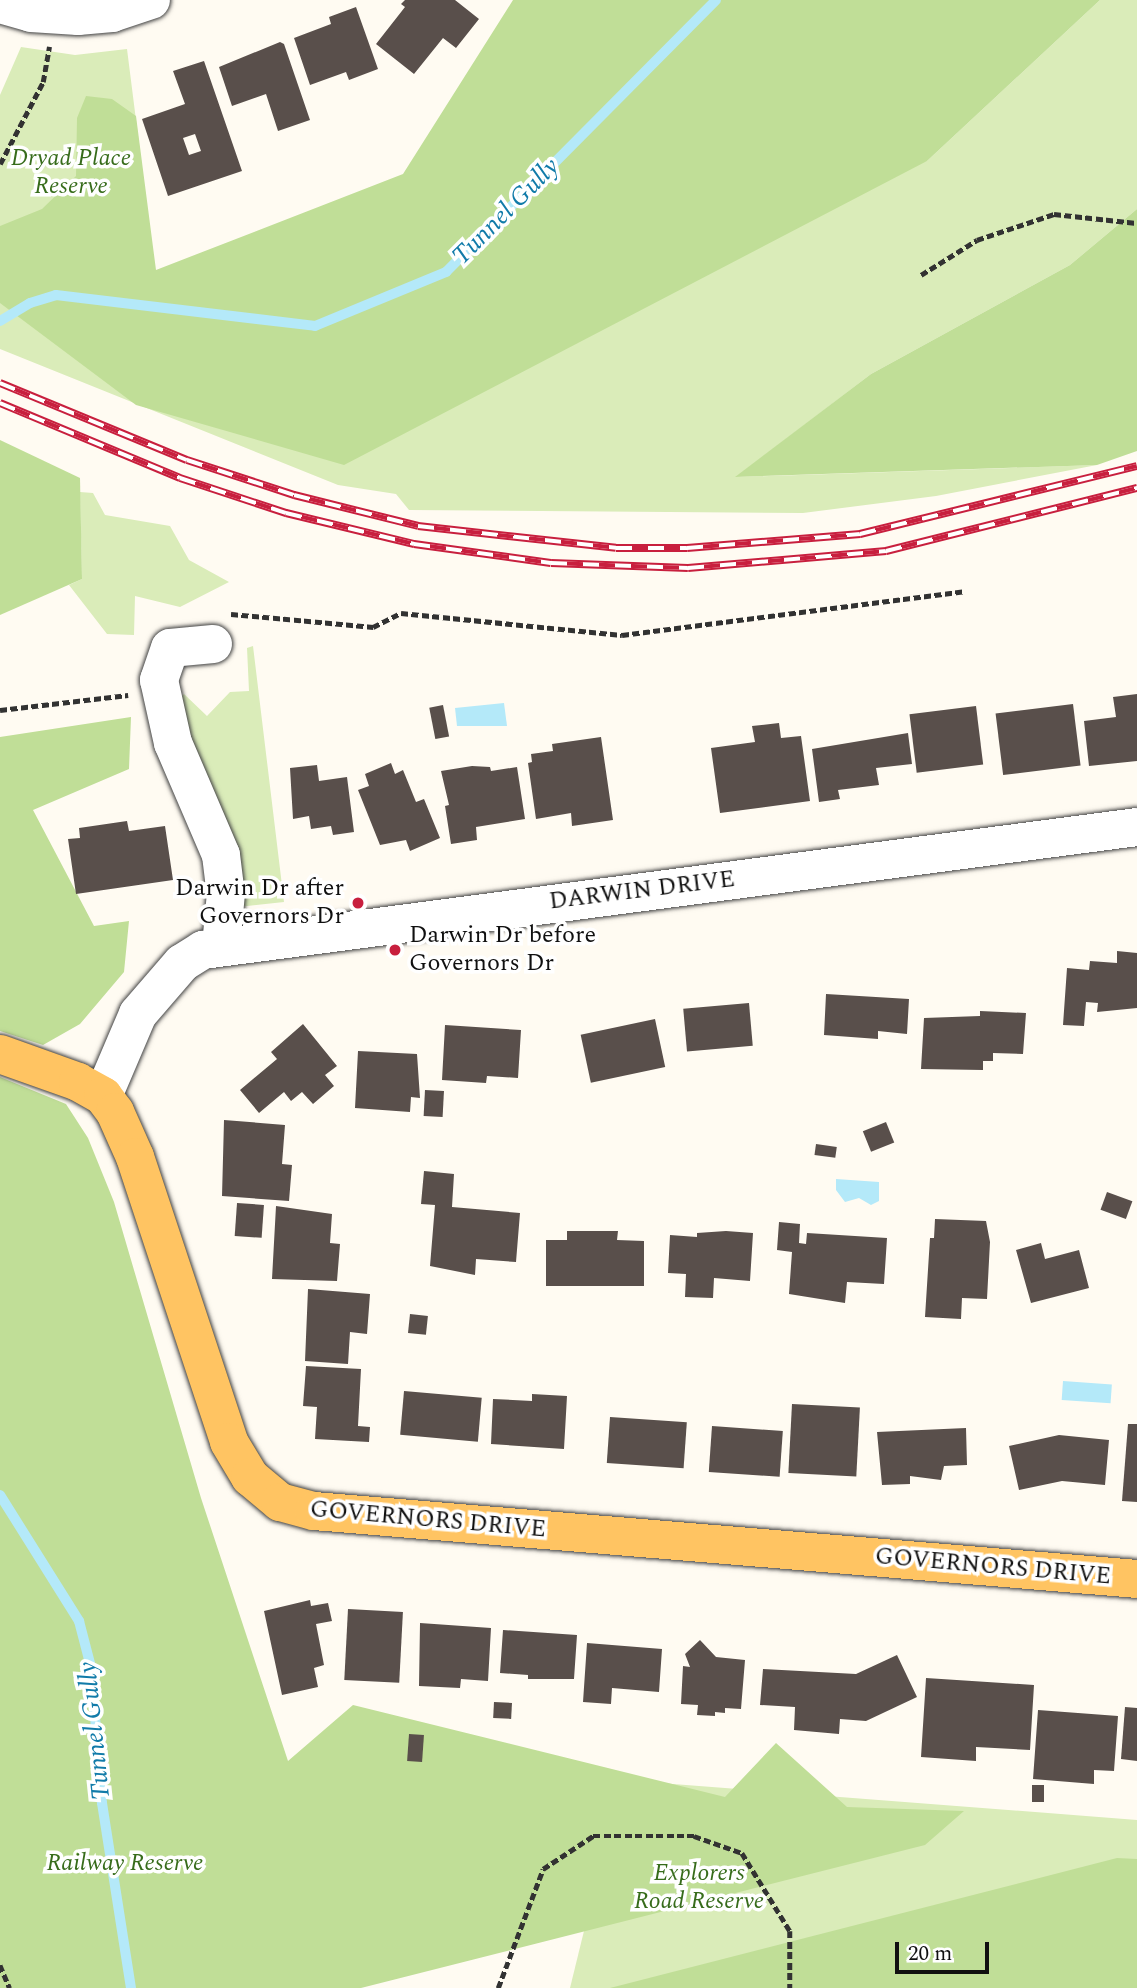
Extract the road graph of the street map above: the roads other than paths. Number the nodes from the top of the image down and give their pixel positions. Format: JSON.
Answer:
{"nodes":[{"id":1,"x":151,"y":0,"type":"edge"},
{"id":2,"x":0,"y":4,"type":"edge"},
{"id":3,"x":218,"y":629,"type":"road end"},
{"id":4,"x":1137,"y":827,"type":"edge"},
{"id":5,"x":221,"y":946,"type":"junction"},
{"id":6,"x":0,"y":1054,"type":"edge"},
{"id":7,"x":103,"y":1096,"type":"junction"},
{"id":8,"x":1137,"y":1579,"type":"edge"}],
"edges":[{"from":1,"to":2,"type":"street"},
{"from":3,"to":5,"type":"street"},
{"from":4,"to":5,"type":"street","name":"DARWIN DRIVE"},
{"from":5,"to":7,"type":"street","name":"DARWIN DRIVE"},
{"from":6,"to":7,"type":"main road"},
{"from":7,"to":8,"type":"main road","name":"GOVERNORS DRIVE"}]}
